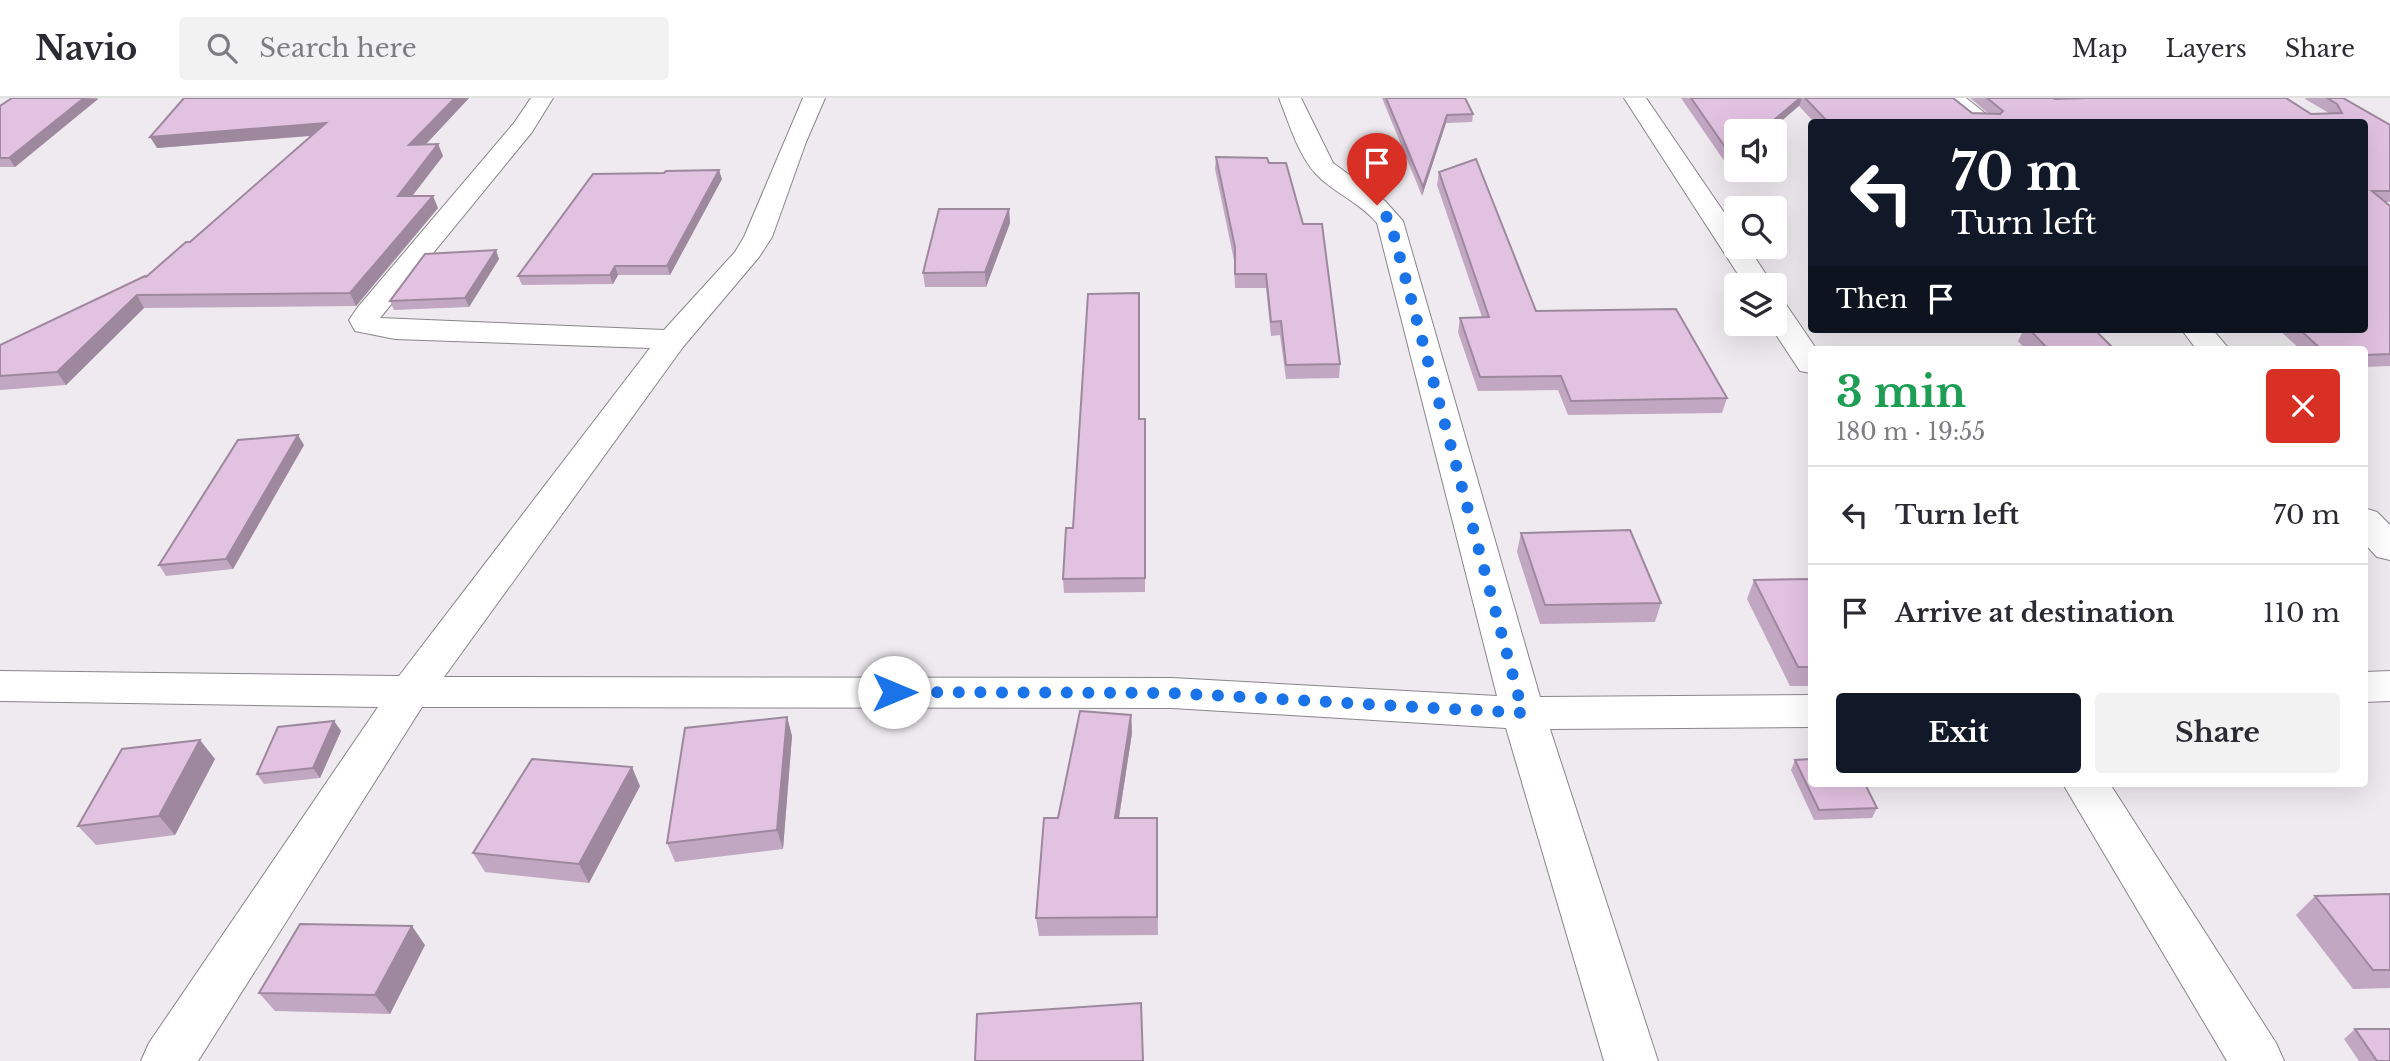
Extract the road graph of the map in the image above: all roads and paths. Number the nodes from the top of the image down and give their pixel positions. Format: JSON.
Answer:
{"nodes":[{"id":1,"x":542,"y":98,"type":"edge"},
{"id":2,"x":814,"y":98,"type":"edge"},
{"id":3,"x":1290,"y":98,"type":"edge"},
{"id":4,"x":1634,"y":98,"type":"edge"},
{"id":5,"x":1951,"y":98,"type":"edge"},
{"id":6,"x":1980,"y":119,"type":"edge"},
{"id":7,"x":1751,"y":273,"type":"edge"},
{"id":8,"x":1787,"y":329,"type":"edge"},
{"id":9,"x":672,"y":341,"type":"junction"},
{"id":10,"x":1808,"y":360,"type":"edge"},
{"id":11,"x":2368,"y":524,"type":"edge"},
{"id":12,"x":2390,"y":548,"type":"edge"},
{"id":13,"x":0,"y":686,"type":"edge"},
{"id":14,"x":2390,"y":686,"type":"edge"},
{"id":15,"x":2368,"y":687,"type":"edge"},
{"id":16,"x":410,"y":692,"type":"junction"},
{"id":17,"x":1808,"y":711,"type":"edge"},
{"id":18,"x":1523,"y":713,"type":"junction"},
{"id":19,"x":2088,"y":787,"type":"edge"},
{"id":20,"x":168,"y":1061,"type":"edge"},
{"id":21,"x":1631,"y":1061,"type":"edge"},
{"id":22,"x":2257,"y":1061,"type":"edge"}],
"edges":[{"from":1,"to":9,"type":"street"},
{"from":2,"to":9,"type":"street"},
{"from":3,"to":18,"type":"street"},
{"from":4,"to":7,"type":"street"},
{"from":5,"to":6,"type":"street"},
{"from":8,"to":10,"type":"street"},
{"from":9,"to":16,"type":"street"},
{"from":11,"to":12,"type":"street"},
{"from":13,"to":16,"type":"street"},
{"from":14,"to":15,"type":"street"},
{"from":16,"to":18,"type":"street"},
{"from":16,"to":20,"type":"street"},
{"from":17,"to":18,"type":"street"},
{"from":18,"to":21,"type":"street"},
{"from":19,"to":22,"type":"street"}]}
